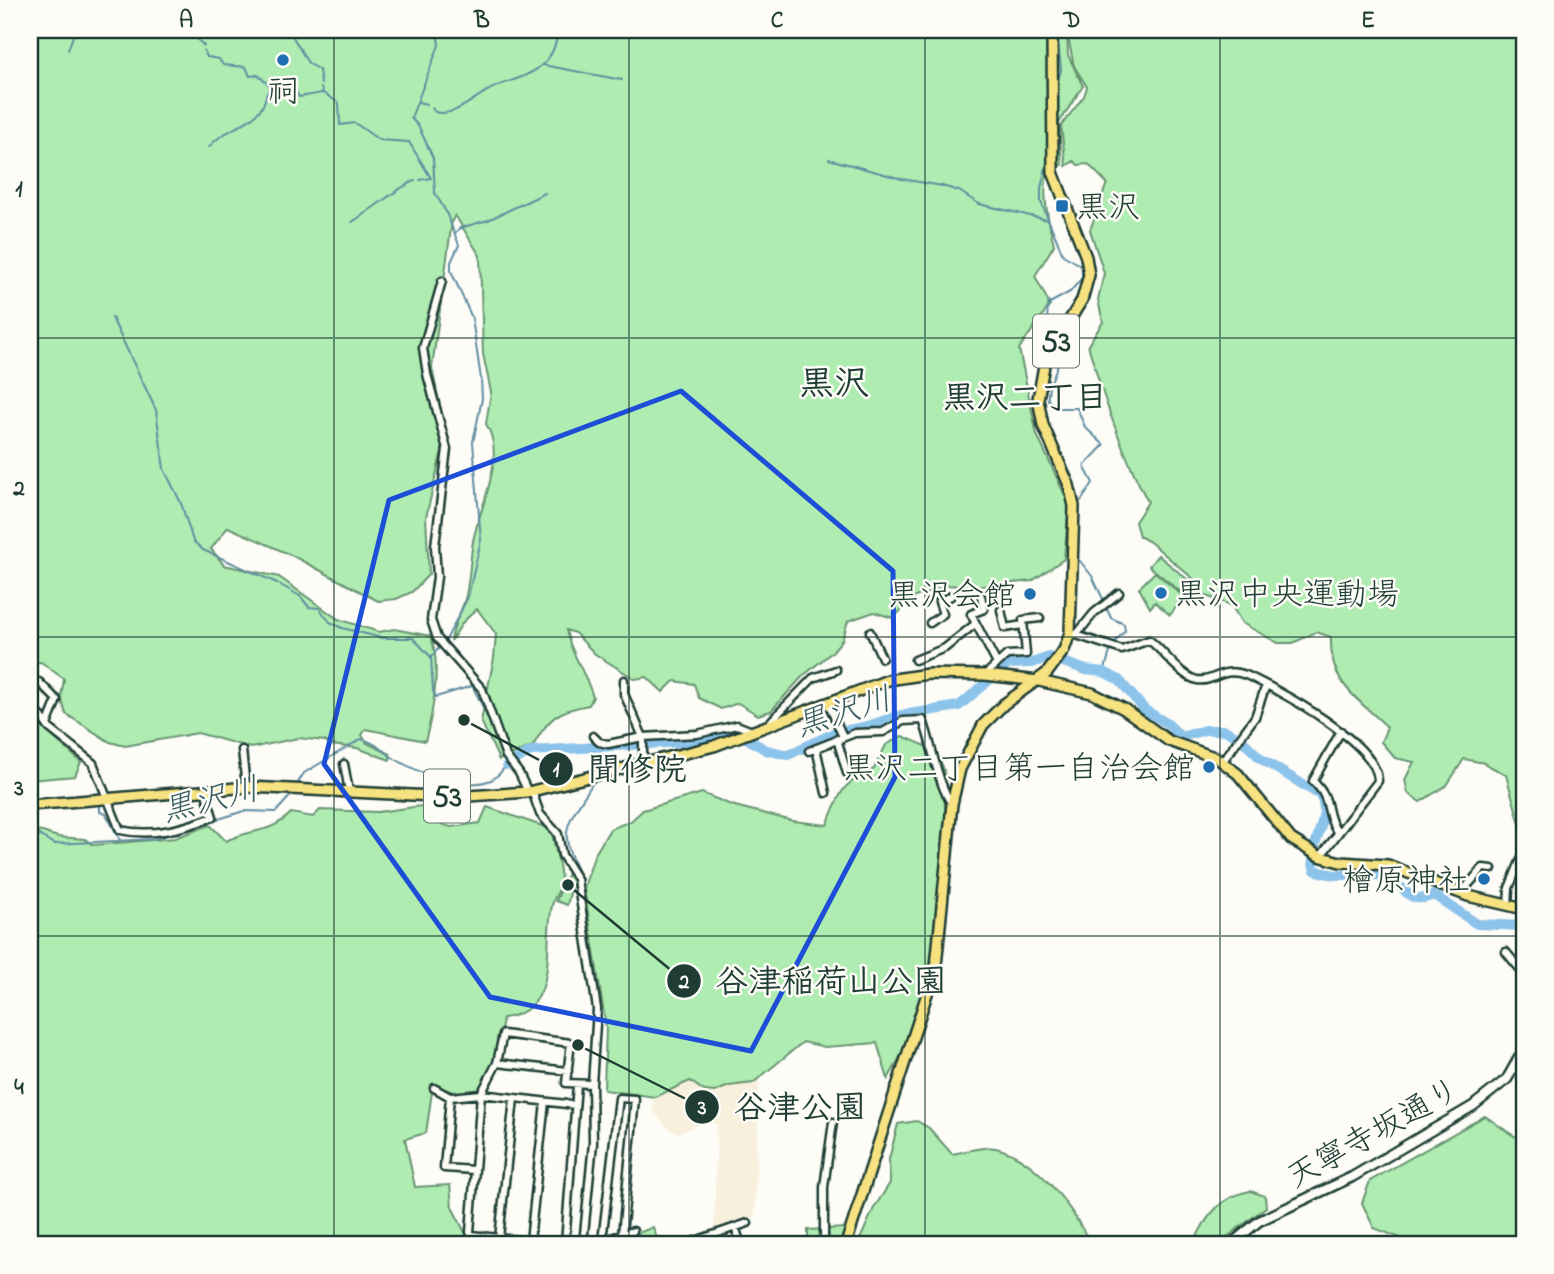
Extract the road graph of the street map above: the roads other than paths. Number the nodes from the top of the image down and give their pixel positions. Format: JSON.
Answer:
{"nodes":[{"id":1,"x":1052,"y":30,"type":"edge"},
{"id":2,"x":442,"y":281,"type":"dead end"},
{"id":3,"x":1119,"y":593,"type":"dead end"},
{"id":4,"x":951,"y":596,"type":"dead end"},
{"id":5,"x":981,"y":596,"type":"dead end"},
{"id":6,"x":1001,"y":610,"type":"dead end"},
{"id":7,"x":1040,"y":618,"type":"dead end"},
{"id":8,"x":930,"y":623,"type":"dead end"},
{"id":9,"x":975,"y":624,"type":"junction"},
{"id":10,"x":1023,"y":625,"type":"junction"},
{"id":11,"x":870,"y":632,"type":"dead end"},
{"id":12,"x":1073,"y":634,"type":"junction"},
{"id":13,"x":882,"y":658,"type":"dead end"},
{"id":14,"x":915,"y":660,"type":"dead end"},
{"id":15,"x":996,"y":662,"type":"junction"},
{"id":16,"x":836,"y":670,"type":"dead end"},
{"id":17,"x":990,"y":675,"type":"junction"},
{"id":18,"x":1010,"y":678,"type":"junction"},
{"id":19,"x":624,"y":680,"type":"dead end"},
{"id":20,"x":1040,"y":681,"type":"junction"},
{"id":21,"x":39,"y":682,"type":"dead end"},
{"id":22,"x":1266,"y":685,"type":"junction"},
{"id":23,"x":1014,"y":696,"type":"junction"},
{"id":24,"x":828,"y":703,"type":"junction"},
{"id":25,"x":30,"y":707,"type":"edge"},
{"id":26,"x":47,"y":725,"type":"junction"},
{"id":27,"x":767,"y":726,"type":"junction"},
{"id":28,"x":1341,"y":731,"type":"junction"},
{"id":29,"x":749,"y":732,"type":"junction"},
{"id":30,"x":840,"y":734,"type":"junction"},
{"id":31,"x":593,"y":736,"type":"dead end"},
{"id":32,"x":643,"y":737,"type":"junction"},
{"id":33,"x":242,"y":750,"type":"dead end"},
{"id":34,"x":1223,"y":761,"type":"junction"},
{"id":35,"x":344,"y":764,"type":"dead end"},
{"id":36,"x":643,"y":764,"type":"junction"},
{"id":37,"x":847,"y":772,"type":"dead end"},
{"id":38,"x":246,"y":787,"type":"junction"},
{"id":39,"x":205,"y":790,"type":"junction"},
{"id":40,"x":349,"y":791,"type":"junction"},
{"id":41,"x":530,"y":792,"type":"junction"},
{"id":42,"x":826,"y":793,"type":"dead end"},
{"id":43,"x":102,"y":799,"type":"junction"},
{"id":44,"x":952,"y":804,"type":"junction"},
{"id":45,"x":30,"y":805,"type":"edge"},
{"id":46,"x":1337,"y":832,"type":"junction"},
{"id":47,"x":1524,"y":852,"type":"edge"},
{"id":48,"x":1319,"y":857,"type":"junction"},
{"id":49,"x":1492,"y":869,"type":"dead end"},
{"id":50,"x":1460,"y":894,"type":"junction"},
{"id":51,"x":1508,"y":906,"type":"junction"},
{"id":52,"x":1524,"y":909,"type":"edge"},
{"id":53,"x":1506,"y":952,"type":"dead end"},
{"id":54,"x":1524,"y":974,"type":"edge"},
{"id":55,"x":1524,"y":1049,"type":"edge"},
{"id":56,"x":497,"y":1063,"type":"junction"},
{"id":57,"x":568,"y":1071,"type":"junction"},
{"id":58,"x":577,"y":1084,"type":"junction"},
{"id":59,"x":592,"y":1084,"type":"junction"},
{"id":60,"x":434,"y":1088,"type":"dead end"},
{"id":61,"x":481,"y":1094,"type":"junction"},
{"id":62,"x":450,"y":1097,"type":"junction"},
{"id":63,"x":514,"y":1099,"type":"junction"},
{"id":64,"x":545,"y":1102,"type":"junction"},
{"id":65,"x":575,"y":1105,"type":"junction"},
{"id":66,"x":833,"y":1122,"type":"dead end"},
{"id":67,"x":474,"y":1170,"type":"junction"},
{"id":68,"x":748,"y":1223,"type":"dead end"},
{"id":69,"x":735,"y":1227,"type":"junction"},
{"id":70,"x":633,"y":1231,"type":"dead end"},
{"id":71,"x":471,"y":1234,"type":"junction"},
{"id":72,"x":622,"y":1235,"type":"junction"},
{"id":73,"x":499,"y":1238,"type":"junction"},
{"id":74,"x":530,"y":1241,"type":"junction"},
{"id":75,"x":602,"y":1241,"type":"junction"},
{"id":76,"x":707,"y":1241,"type":"edge"},
{"id":77,"x":477,"y":1244,"type":"edge"},
{"id":78,"x":557,"y":1244,"type":"edge"},
{"id":79,"x":565,"y":1244,"type":"edge"},
{"id":80,"x":583,"y":1244,"type":"edge"},
{"id":81,"x":592,"y":1244,"type":"edge"},
{"id":82,"x":686,"y":1244,"type":"edge"},
{"id":83,"x":741,"y":1244,"type":"edge"},
{"id":84,"x":824,"y":1244,"type":"edge"},
{"id":85,"x":846,"y":1244,"type":"edge"},
{"id":86,"x":1231,"y":1244,"type":"edge"}],
"edges":[{"from":1,"to":12,"type":"main road","number":"53"},
{"from":2,"to":41,"type":"street"},
{"from":3,"to":12,"type":"street"},
{"from":4,"to":8,"type":"street"},
{"from":5,"to":9,"type":"street"},
{"from":6,"to":10,"type":"street"},
{"from":7,"to":10,"type":"street"},
{"from":9,"to":14,"type":"street"},
{"from":9,"to":15,"type":"street"},
{"from":10,"to":15,"type":"street"},
{"from":11,"to":13,"type":"street"},
{"from":12,"to":20,"type":"main road","number":"53"},
{"from":12,"to":22,"type":"street"},
{"from":15,"to":17,"type":"street"},
{"from":16,"to":27,"type":"street"},
{"from":17,"to":18,"type":"main road","number":"53"},
{"from":17,"to":24,"type":"main road","number":"53"},
{"from":18,"to":20,"type":"main road","number":"53"},
{"from":18,"to":23,"type":"main road"},
{"from":19,"to":32,"type":"street"},
{"from":20,"to":23,"type":"main road"},
{"from":20,"to":34,"type":"main road"},
{"from":21,"to":26,"type":"street"},
{"from":22,"to":28,"type":"street"},
{"from":22,"to":34,"type":"street"},
{"from":23,"to":44,"type":"main road"},
{"from":24,"to":27,"type":"main road","number":"53"},
{"from":24,"to":30,"type":"street"},
{"from":25,"to":26,"type":"street"},
{"from":26,"to":43,"type":"street"},
{"from":27,"to":29,"type":"main road","number":"53"},
{"from":28,"to":46,"type":"street"},
{"from":28,"to":46,"type":"street"},
{"from":29,"to":32,"type":"street"},
{"from":29,"to":36,"type":"main road","number":"53"},
{"from":30,"to":37,"type":"street"},
{"from":30,"to":42,"type":"street"},
{"from":30,"to":44,"type":"street"},
{"from":31,"to":32,"type":"street"},
{"from":32,"to":36,"type":"street"},
{"from":33,"to":38,"type":"street"},
{"from":34,"to":48,"type":"main road"},
{"from":35,"to":40,"type":"street"},
{"from":36,"to":41,"type":"main road","number":"53"},
{"from":38,"to":39,"type":"main road","number":"53"},
{"from":38,"to":40,"type":"main road","number":"53"},
{"from":39,"to":43,"type":"main road","number":"53"},
{"from":39,"to":43,"type":"street"},
{"from":40,"to":41,"type":"main road","number":"53"},
{"from":41,"to":59,"type":"street"},
{"from":43,"to":45,"type":"main road","number":"53"},
{"from":44,"to":85,"type":"main road"},
{"from":46,"to":48,"type":"street"},
{"from":47,"to":51,"type":"street"},
{"from":48,"to":50,"type":"main road"},
{"from":49,"to":50,"type":"street"},
{"from":50,"to":51,"type":"main road"},
{"from":51,"to":52,"type":"main road"},
{"from":53,"to":54,"type":"street"},
{"from":55,"to":86,"type":"street","name":"天寧寺坂通り"},
{"from":56,"to":57,"type":"street"},
{"from":56,"to":57,"type":"street"},
{"from":56,"to":61,"type":"street"},
{"from":57,"to":58,"type":"street"},
{"from":58,"to":59,"type":"street"},
{"from":58,"to":65,"type":"street"},
{"from":59,"to":80,"type":"street"},
{"from":60,"to":62,"type":"street"},
{"from":61,"to":62,"type":"street"},
{"from":61,"to":63,"type":"street"},
{"from":61,"to":67,"type":"street"},
{"from":62,"to":67,"type":"street"},
{"from":63,"to":64,"type":"street"},
{"from":63,"to":73,"type":"street"},
{"from":64,"to":65,"type":"street"},
{"from":64,"to":74,"type":"street"},
{"from":65,"to":79,"type":"street"},
{"from":66,"to":84,"type":"street"},
{"from":67,"to":71,"type":"street"},
{"from":68,"to":69,"type":"street"},
{"from":69,"to":76,"type":"street"},
{"from":69,"to":83,"type":"street"},
{"from":70,"to":72,"type":"street"},
{"from":71,"to":73,"type":"street"},
{"from":71,"to":77,"type":"street"},
{"from":72,"to":75,"type":"street"},
{"from":72,"to":75,"type":"street"},
{"from":73,"to":74,"type":"street"},
{"from":74,"to":78,"type":"street"},
{"from":75,"to":81,"type":"street"},
{"from":76,"to":82,"type":"street"}]}
